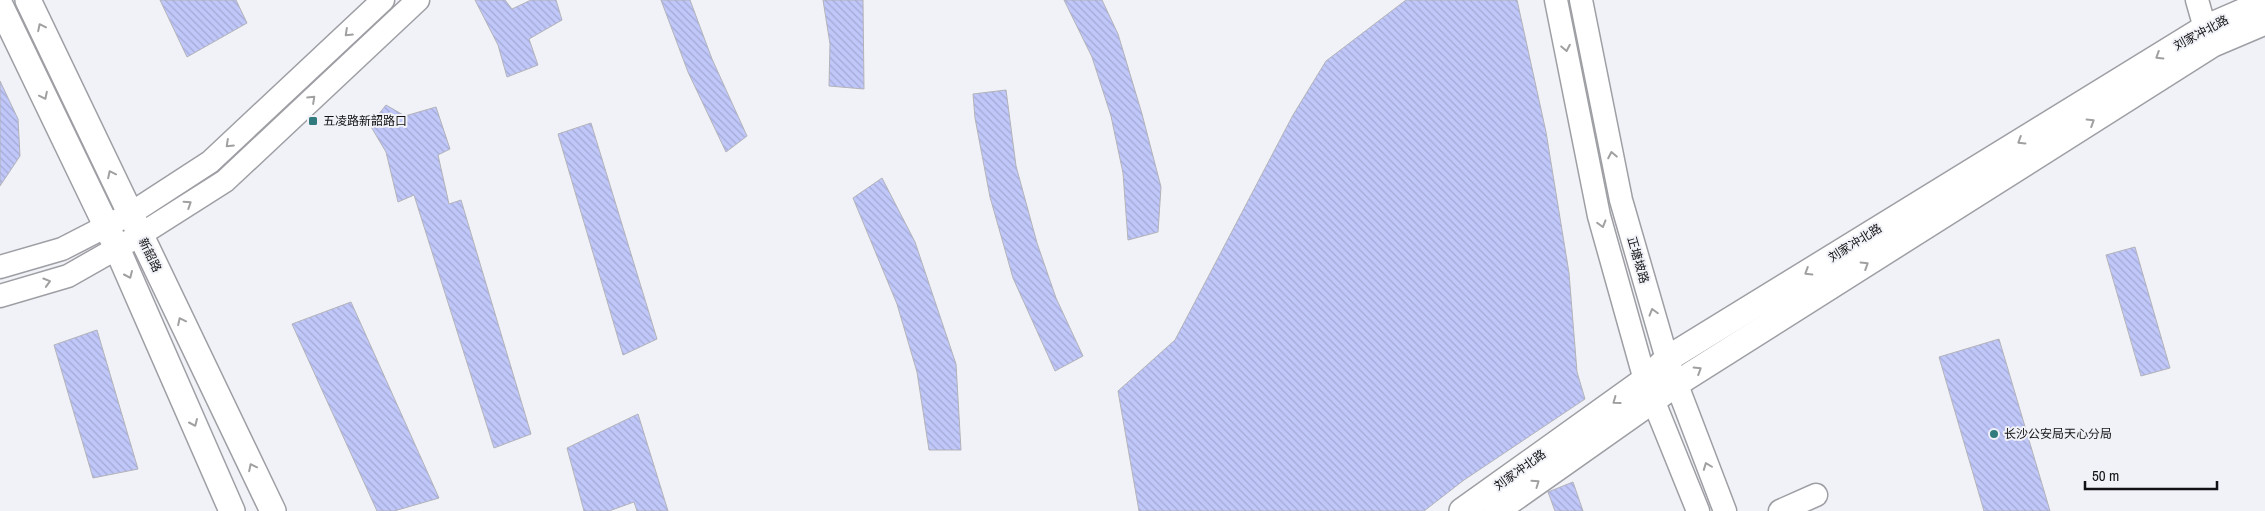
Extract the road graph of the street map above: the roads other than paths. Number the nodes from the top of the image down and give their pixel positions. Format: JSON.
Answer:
{"nodes":[{"id":1,"x":28,"y":0,"type":"edge"},
{"id":2,"x":383,"y":0,"type":"edge"},
{"id":3,"x":418,"y":0,"type":"edge"},
{"id":4,"x":1556,"y":0,"type":"edge"},
{"id":5,"x":1581,"y":0,"type":"edge"},
{"id":6,"x":2197,"y":0,"type":"edge"},
{"id":7,"x":2265,"y":2,"type":"edge"},
{"id":8,"x":0,"y":5,"type":"edge"},
{"id":9,"x":2265,"y":22,"type":"edge"},
{"id":10,"x":2204,"y":28,"type":"junction"},
{"id":11,"x":135,"y":224,"type":"junction"},
{"id":12,"x":106,"y":226,"type":"junction"},
{"id":13,"x":117,"y":248,"type":"junction"},
{"id":14,"x":0,"y":266,"type":"edge"},
{"id":15,"x":0,"y":296,"type":"edge"},
{"id":16,"x":1667,"y":359,"type":"junction"},
{"id":17,"x":1676,"y":384,"type":"junction"},
{"id":18,"x":1650,"y":390,"type":"junction"},
{"id":19,"x":1816,"y":495,"type":"dead end"},
{"id":20,"x":232,"y":511,"type":"edge"},
{"id":21,"x":273,"y":511,"type":"edge"},
{"id":22,"x":1462,"y":511,"type":"edge"},
{"id":23,"x":1496,"y":511,"type":"edge"},
{"id":24,"x":1698,"y":511,"type":"edge"},
{"id":25,"x":1725,"y":511,"type":"edge"},
{"id":26,"x":1780,"y":511,"type":"edge"}],
"edges":[{"from":11,"to":1,"type":"main road","name":"新韶路","one_way":true},
{"from":2,"to":11,"type":"street","one_way":true},
{"from":11,"to":3,"type":"street","one_way":true},
{"from":4,"to":18,"type":"street","name":"正塘坡路","one_way":true},
{"from":16,"to":5,"type":"street","name":"正塘坡路","one_way":true},
{"from":6,"to":10,"type":"street"},
{"from":7,"to":10,"type":"main road","name":"刘家冲北路"},
{"from":8,"to":12,"type":"main road","one_way":true},
{"from":17,"to":9,"type":"main road","name":"刘家冲北路","one_way":true},
{"from":10,"to":16,"type":"main road","name":"刘家冲北路","one_way":true},
{"from":11,"to":12,"type":"street"},
{"from":11,"to":13,"type":"street"},
{"from":21,"to":11,"type":"main road","name":"新韶路","one_way":true},
{"from":12,"to":13,"type":"main road"},
{"from":12,"to":14,"type":"street"},
{"from":15,"to":13,"type":"street","one_way":true},
{"from":13,"to":20,"type":"main road","one_way":true},
{"from":16,"to":17,"type":"street","name":"正塘坡路"},
{"from":16,"to":18,"type":"main road","name":"刘家冲北路"},
{"from":17,"to":18,"type":"main road","name":"刘家冲北路"},
{"from":25,"to":17,"type":"street","name":"正塘坡路","one_way":true},
{"from":18,"to":22,"type":"main road","name":"刘家冲北路","one_way":true},
{"from":23,"to":18,"type":"main road","name":"刘家冲北路","one_way":true},
{"from":18,"to":24,"type":"street","name":"正塘坡路"},
{"from":19,"to":26,"type":"street"}]}
